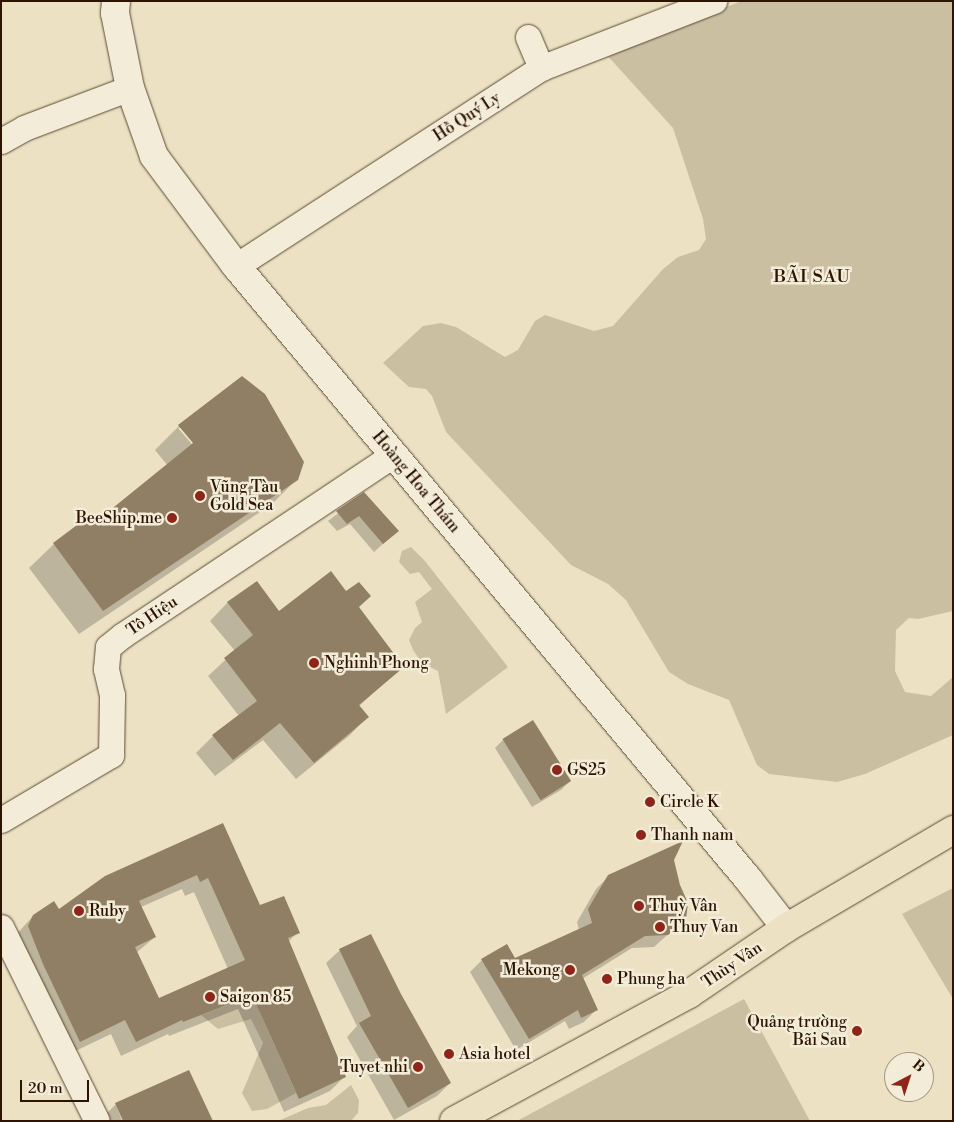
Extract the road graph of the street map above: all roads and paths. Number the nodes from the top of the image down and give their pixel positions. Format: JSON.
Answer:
{"nodes":[{"id":1,"x":116,"y":1,"type":"edge"},
{"id":2,"x":714,"y":1,"type":"edge"},
{"id":3,"x":528,"y":37,"type":"dead end"},
{"id":4,"x":541,"y":68,"type":"junction"},
{"id":5,"x":130,"y":88,"type":"junction"},
{"id":6,"x":1,"y":141,"type":"edge"},
{"id":7,"x":236,"y":266,"type":"junction"},
{"id":8,"x":394,"y":455,"type":"junction"},
{"id":9,"x":1,"y":820,"type":"edge"},
{"id":10,"x":953,"y":830,"type":"edge"},
{"id":11,"x":1,"y":927,"type":"edge"},
{"id":12,"x":786,"y":928,"type":"junction"},
{"id":13,"x":97,"y":1121,"type":"edge"},
{"id":14,"x":454,"y":1121,"type":"edge"}],
"edges":[{"from":1,"to":5,"type":"main road","name":"Hoàng Hoa Thám"},
{"from":2,"to":4,"type":"street","name":"Hồ Quý Ly"},
{"from":3,"to":4,"type":"street"},
{"from":4,"to":7,"type":"street","name":"Hồ Quý Ly"},
{"from":5,"to":6,"type":"street"},
{"from":5,"to":7,"type":"main road","name":"Hoàng Hoa Thám"},
{"from":7,"to":8,"type":"main road","name":"Hoàng Hoa Thám"},
{"from":8,"to":9,"type":"street","name":"Tô Hiệu"},
{"from":8,"to":12,"type":"main road","name":"Hoàng Hoa Thám"},
{"from":10,"to":12,"type":"main road","name":"Thùy Vân"},
{"from":11,"to":13,"type":"street"},
{"from":12,"to":14,"type":"main road","name":"Thùy Vân"}]}
